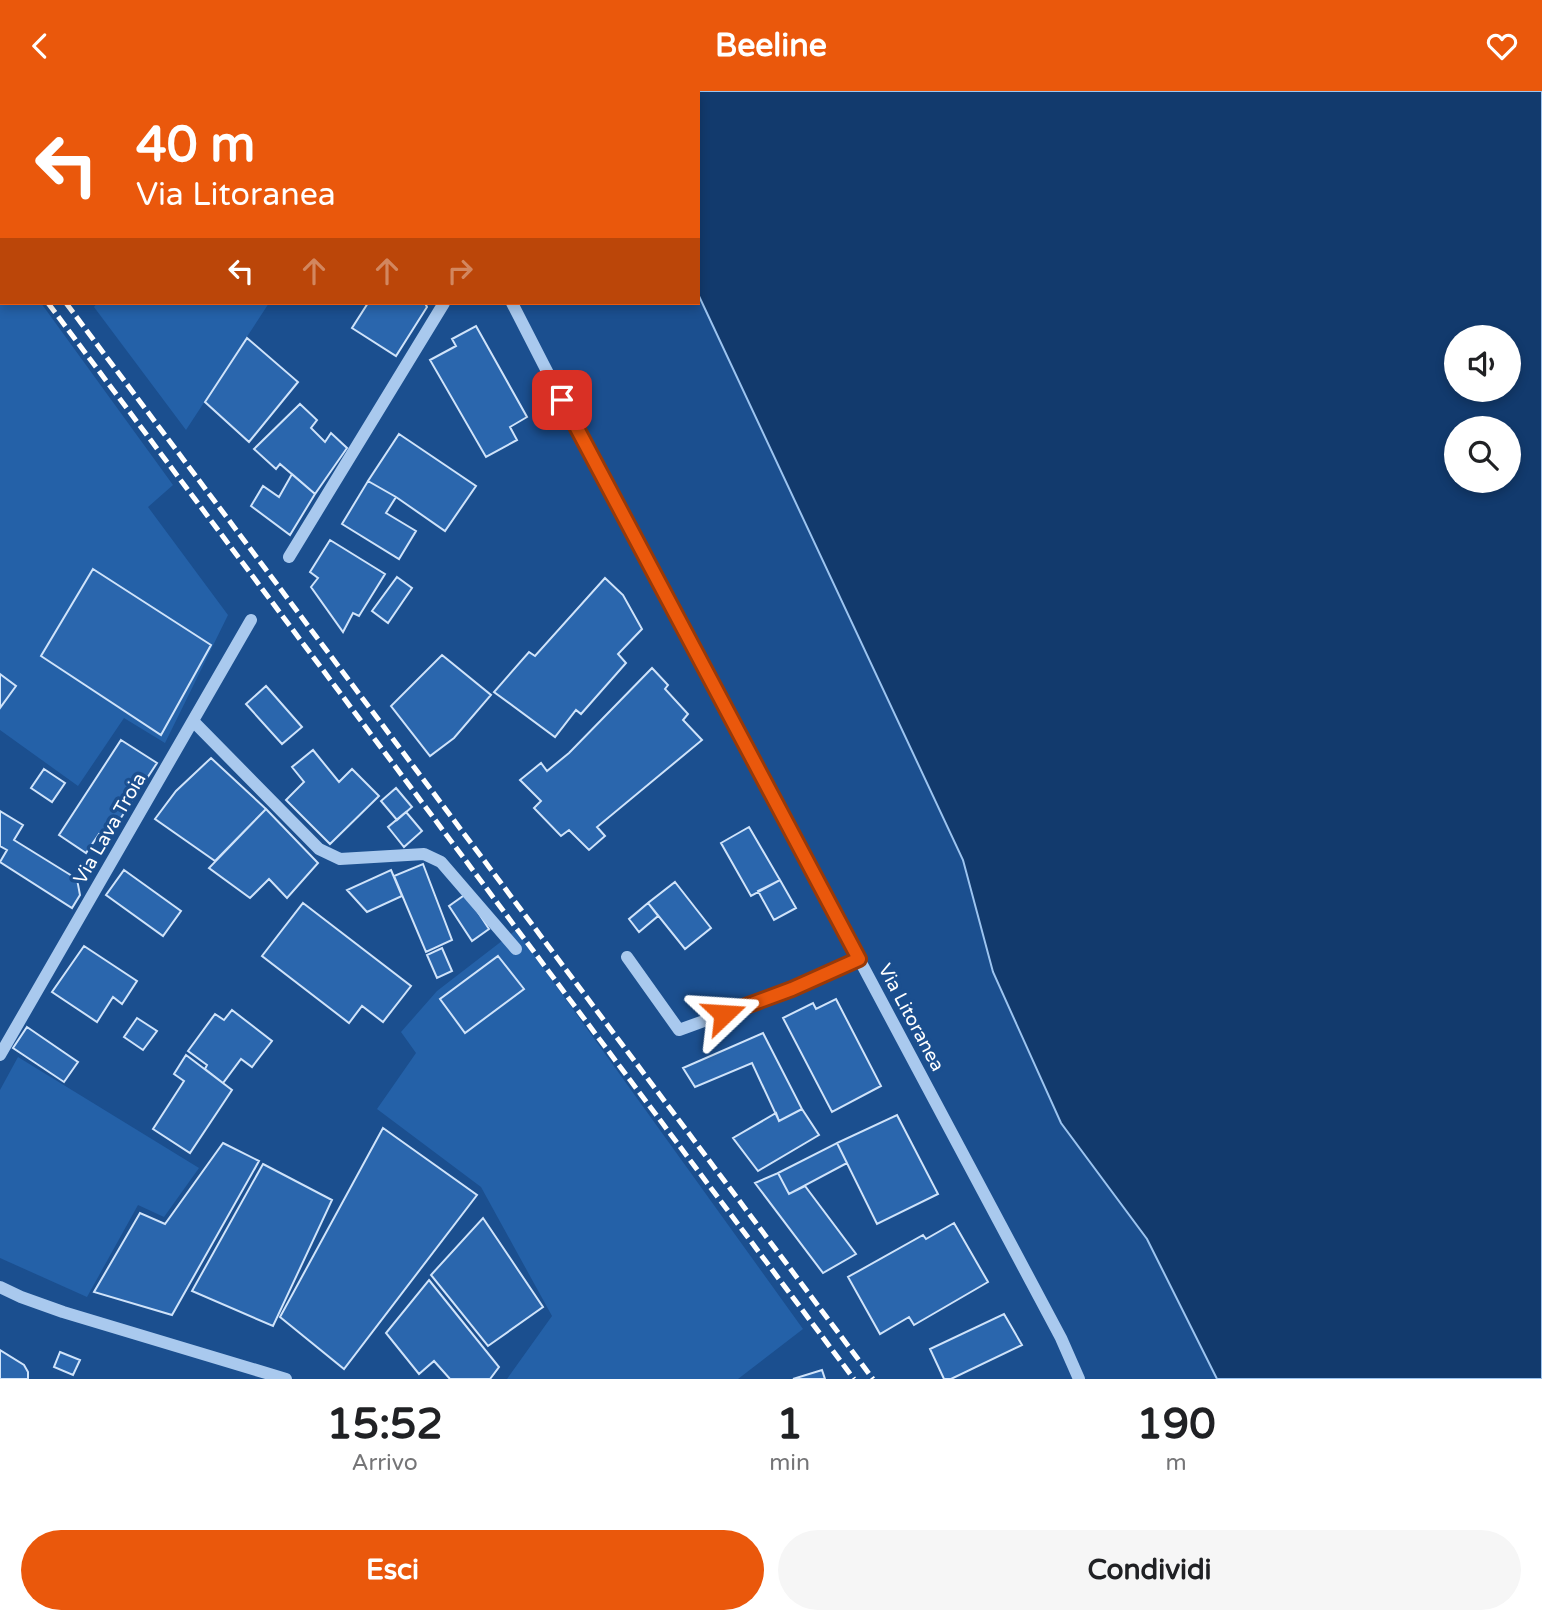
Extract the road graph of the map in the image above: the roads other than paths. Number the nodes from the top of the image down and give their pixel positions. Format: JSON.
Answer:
{"nodes":[{"id":1,"x":443,"y":305,"type":"edge"},
{"id":2,"x":513,"y":305,"type":"edge"},
{"id":3,"x":289,"y":557,"type":"dead end"},
{"id":4,"x":251,"y":620,"type":"dead end"},
{"id":5,"x":193,"y":721,"type":"junction"},
{"id":6,"x":516,"y":949,"type":"dead end"},
{"id":7,"x":626,"y":957,"type":"dead end"},
{"id":8,"x":859,"y":959,"type":"junction"},
{"id":9,"x":0,"y":1055,"type":"edge"},
{"id":10,"x":0,"y":1287,"type":"edge"},
{"id":11,"x":286,"y":1379,"type":"edge"},
{"id":12,"x":1079,"y":1379,"type":"edge"}],
"edges":[{"from":1,"to":3,"type":"street"},
{"from":2,"to":8,"type":"street","name":"Via Litoranea"},
{"from":4,"to":5,"type":"street","name":"Via Lava Troia"},
{"from":5,"to":6,"type":"street"},
{"from":5,"to":9,"type":"street","name":"Via Lava Troia"},
{"from":7,"to":8,"type":"street"},
{"from":8,"to":12,"type":"street","name":"Via Litoranea"},
{"from":10,"to":11,"type":"street"}]}
